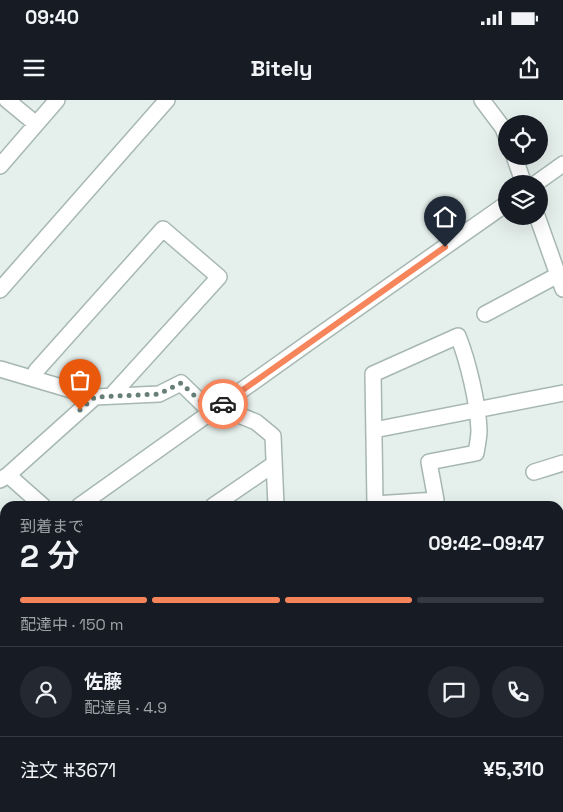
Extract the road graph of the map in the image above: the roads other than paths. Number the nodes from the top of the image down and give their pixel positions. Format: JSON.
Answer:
{"nodes":[{"id":1,"x":7,"y":100,"type":"edge"},
{"id":2,"x":57,"y":100,"type":"edge"},
{"id":3,"x":167,"y":100,"type":"edge"},
{"id":4,"x":485,"y":101,"type":"edge"},
{"id":5,"x":498,"y":120,"type":"edge"},
{"id":6,"x":36,"y":124,"type":"junction"},
{"id":7,"x":2,"y":159,"type":"edge"},
{"id":8,"x":563,"y":164,"type":"edge"},
{"id":9,"x":548,"y":175,"type":"edge"},
{"id":10,"x":498,"y":210,"type":"edge"},
{"id":11,"x":539,"y":225,"type":"edge"},
{"id":12,"x":560,"y":282,"type":"edge"},
{"id":13,"x":0,"y":290,"type":"edge"},
{"id":14,"x":485,"y":314,"type":"dead end"},
{"id":15,"x":0,"y":370,"type":"edge"},
{"id":16,"x":36,"y":371,"type":"dead end"},
{"id":17,"x":563,"y":393,"type":"edge"},
{"id":18,"x":111,"y":396,"type":"junction"},
{"id":19,"x":95,"y":397,"type":"junction"},
{"id":20,"x":215,"y":410,"type":"junction"},
{"id":21,"x":478,"y":410,"type":"junction"},
{"id":22,"x":374,"y":430,"type":"junction"},
{"id":23,"x":563,"y":463,"type":"edge"},
{"id":24,"x":274,"y":464,"type":"junction"},
{"id":25,"x":534,"y":472,"type":"dead end"},
{"id":26,"x":4,"y":478,"type":"edge"},
{"id":27,"x":35,"y":501,"type":"edge"},
{"id":28,"x":86,"y":501,"type":"edge"},
{"id":29,"x":220,"y":501,"type":"edge"},
{"id":30,"x":276,"y":501,"type":"edge"},
{"id":31,"x":375,"y":501,"type":"edge"},
{"id":32,"x":421,"y":501,"type":"edge"}],
"edges":[{"from":1,"to":6,"type":"street"},
{"from":2,"to":6,"type":"street"},
{"from":3,"to":13,"type":"street"},
{"from":4,"to":5,"type":"street"},
{"from":6,"to":7,"type":"street"},
{"from":8,"to":9,"type":"street"},
{"from":10,"to":20,"type":"street"},
{"from":11,"to":12,"type":"street"},
{"from":12,"to":14,"type":"street"},
{"from":15,"to":19,"type":"street"},
{"from":16,"to":18,"type":"street"},
{"from":17,"to":21,"type":"street"},
{"from":18,"to":19,"type":"street"},
{"from":18,"to":20,"type":"street"},
{"from":19,"to":26,"type":"street"},
{"from":20,"to":24,"type":"street"},
{"from":20,"to":28,"type":"street"},
{"from":21,"to":22,"type":"street"},
{"from":21,"to":22,"type":"street"},
{"from":21,"to":32,"type":"street"},
{"from":22,"to":31,"type":"street"},
{"from":23,"to":25,"type":"street"},
{"from":24,"to":29,"type":"street"},
{"from":24,"to":30,"type":"street"},
{"from":26,"to":27,"type":"street"}]}
